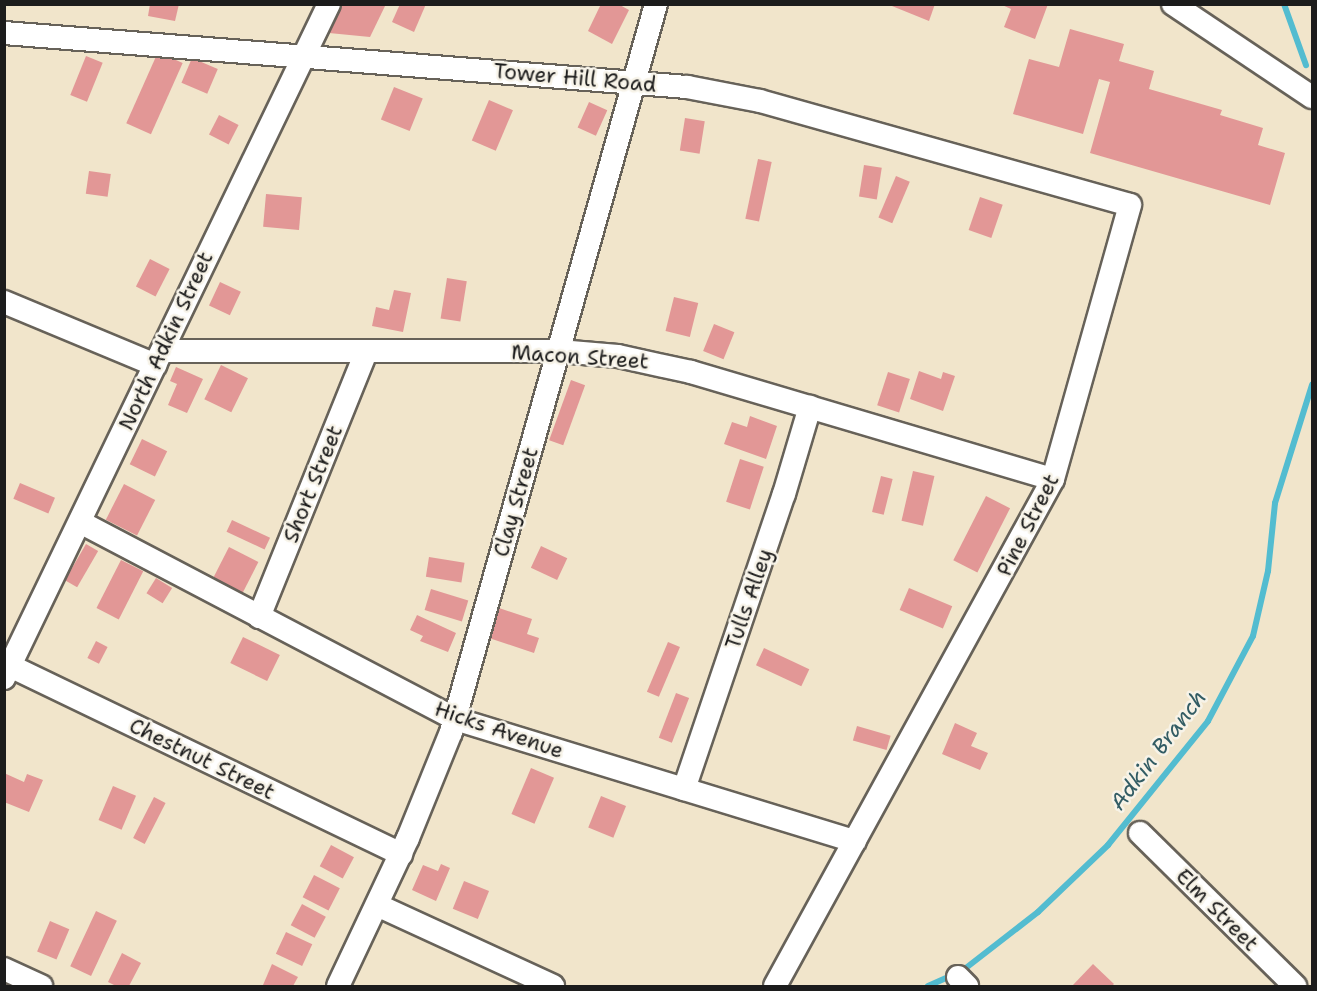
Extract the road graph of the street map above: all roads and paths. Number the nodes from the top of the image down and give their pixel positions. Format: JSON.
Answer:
{"nodes":[{"id":1,"x":329,"y":4,"type":"edge"},
{"id":2,"x":656,"y":4,"type":"edge"},
{"id":3,"x":1173,"y":4,"type":"edge"},
{"id":4,"x":4,"y":33,"type":"edge"},
{"id":5,"x":303,"y":56,"type":"junction"},
{"id":6,"x":634,"y":83,"type":"junction"},
{"id":7,"x":1312,"y":97,"type":"edge"},
{"id":8,"x":1130,"y":206,"type":"joint"},
{"id":9,"x":4,"y":302,"type":"edge"},
{"id":10,"x":559,"y":351,"type":"junction"},
{"id":11,"x":366,"y":352,"type":"junction"},
{"id":12,"x":159,"y":358,"type":"junction"},
{"id":13,"x":810,"y":407,"type":"junction"},
{"id":14,"x":1053,"y":479,"type":"junction"},
{"id":15,"x":80,"y":522,"type":"junction"},
{"id":16,"x":259,"y":617,"type":"junction"},
{"id":17,"x":7,"y":669,"type":"edge"},
{"id":18,"x":455,"y":719,"type":"junction"},
{"id":19,"x":684,"y":789,"type":"junction"},
{"id":20,"x":1140,"y":833,"type":"dead end"},
{"id":21,"x":855,"y":841,"type":"junction"},
{"id":22,"x":401,"y":855,"type":"junction"},
{"id":23,"x":377,"y":905,"type":"junction"},
{"id":24,"x":4,"y":969,"type":"edge"},
{"id":25,"x":41,"y":987,"type":"edge"},
{"id":26,"x":338,"y":987,"type":"edge"},
{"id":27,"x":553,"y":987,"type":"edge"},
{"id":28,"x":775,"y":987,"type":"edge"},
{"id":29,"x":1295,"y":987,"type":"edge"}],
"edges":[{"from":1,"to":5,"type":"street","name":"North Adkin Street"},
{"from":2,"to":6,"type":"street","name":"Clay Street"},
{"from":3,"to":7,"type":"street"},
{"from":4,"to":5,"type":"street","name":"Tower Hill Road"},
{"from":5,"to":6,"type":"street","name":"Tower Hill Road"},
{"from":5,"to":12,"type":"street","name":"North Adkin Street"},
{"from":6,"to":8,"type":"street","name":"Tower Hill Road"},
{"from":6,"to":10,"type":"street","name":"Clay Street"},
{"from":8,"to":14,"type":"street","name":"Pine Street"},
{"from":9,"to":12,"type":"street","name":"Macon Street"},
{"from":10,"to":11,"type":"street","name":"Macon Street"},
{"from":10,"to":13,"type":"street","name":"Macon Street"},
{"from":10,"to":18,"type":"street","name":"Clay Street"},
{"from":11,"to":12,"type":"street","name":"Macon Street"},
{"from":11,"to":16,"type":"street","name":"Short Street"},
{"from":12,"to":15,"type":"street","name":"North Adkin Street"},
{"from":13,"to":14,"type":"street","name":"Macon Street"},
{"from":13,"to":19,"type":"street","name":"Tulls Alley"},
{"from":14,"to":21,"type":"street","name":"Pine Street"},
{"from":15,"to":16,"type":"street","name":"Hicks Avenue"},
{"from":15,"to":17,"type":"street","name":"North Adkin Street"},
{"from":16,"to":18,"type":"street","name":"Hicks Avenue"},
{"from":17,"to":22,"type":"street","name":"Chestnut Street"},
{"from":18,"to":19,"type":"street","name":"Hicks Avenue"},
{"from":18,"to":22,"type":"street","name":"Clay Street"},
{"from":19,"to":21,"type":"street","name":"Hicks Avenue"},
{"from":20,"to":29,"type":"street","name":"Elm Street"},
{"from":21,"to":28,"type":"street"},
{"from":22,"to":23,"type":"street","name":"Clay Street"},
{"from":23,"to":26,"type":"street","name":"Clay Street"},
{"from":23,"to":27,"type":"street"},
{"from":24,"to":25,"type":"street"}]}
